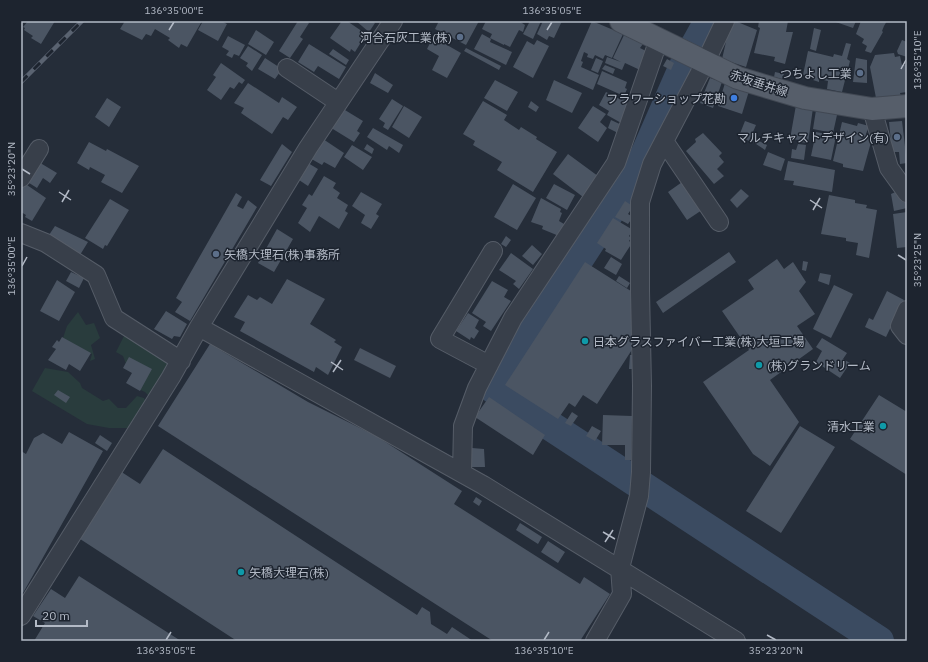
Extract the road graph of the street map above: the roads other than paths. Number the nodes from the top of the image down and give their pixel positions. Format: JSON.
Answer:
{"nodes":[{"id":1,"x":393,"y":21,"type":"edge"},
{"id":2,"x":621,"y":21,"type":"edge"},
{"id":3,"x":725,"y":21,"type":"edge"},
{"id":4,"x":659,"y":39,"type":"junction"},
{"id":5,"x":694,"y":57,"type":"junction"},
{"id":6,"x":287,"y":68,"type":"dead end"},
{"id":7,"x":338,"y":102,"type":"junction"},
{"id":8,"x":907,"y":106,"type":"edge"},
{"id":9,"x":872,"y":109,"type":"junction"},
{"id":10,"x":664,"y":142,"type":"junction"},
{"id":11,"x":39,"y":149,"type":"dead end"},
{"id":12,"x":21,"y":178,"type":"edge"},
{"id":13,"x":907,"y":193,"type":"edge"},
{"id":14,"x":719,"y":222,"type":"dead end"},
{"id":15,"x":21,"y":233,"type":"edge"},
{"id":16,"x":493,"y":251,"type":"dead end"},
{"id":17,"x":907,"y":310,"type":"edge"},
{"id":18,"x":199,"y":327,"type":"junction"},
{"id":19,"x":907,"y":335,"type":"edge"},
{"id":20,"x":181,"y":362,"type":"junction"},
{"id":21,"x":489,"y":365,"type":"junction"},
{"id":22,"x":462,"y":473,"type":"junction"},
{"id":23,"x":620,"y":568,"type":"junction"},
{"id":24,"x":21,"y":616,"type":"edge"},
{"id":25,"x":595,"y":641,"type":"edge"},
{"id":26,"x":736,"y":641,"type":"edge"}],
"edges":[{"from":1,"to":7,"type":"street"},
{"from":2,"to":4,"type":"main road","name":"赤坂垂井線"},
{"from":3,"to":5,"type":"street"},
{"from":4,"to":5,"type":"main road","name":"赤坂垂井線"},
{"from":4,"to":21,"type":"street"},
{"from":5,"to":9,"type":"main road","name":"赤坂垂井線"},
{"from":5,"to":10,"type":"street"},
{"from":6,"to":7,"type":"street"},
{"from":7,"to":18,"type":"street"},
{"from":8,"to":9,"type":"main road","name":"赤坂垂井線"},
{"from":9,"to":13,"type":"street"},
{"from":10,"to":14,"type":"street"},
{"from":10,"to":23,"type":"street"},
{"from":11,"to":12,"type":"street"},
{"from":15,"to":20,"type":"street"},
{"from":16,"to":21,"type":"street"},
{"from":17,"to":19,"type":"street"},
{"from":18,"to":20,"type":"street"},
{"from":18,"to":22,"type":"street"},
{"from":20,"to":24,"type":"street"},
{"from":21,"to":22,"type":"street"},
{"from":22,"to":23,"type":"street"},
{"from":23,"to":25,"type":"street"},
{"from":23,"to":26,"type":"street"}]}
